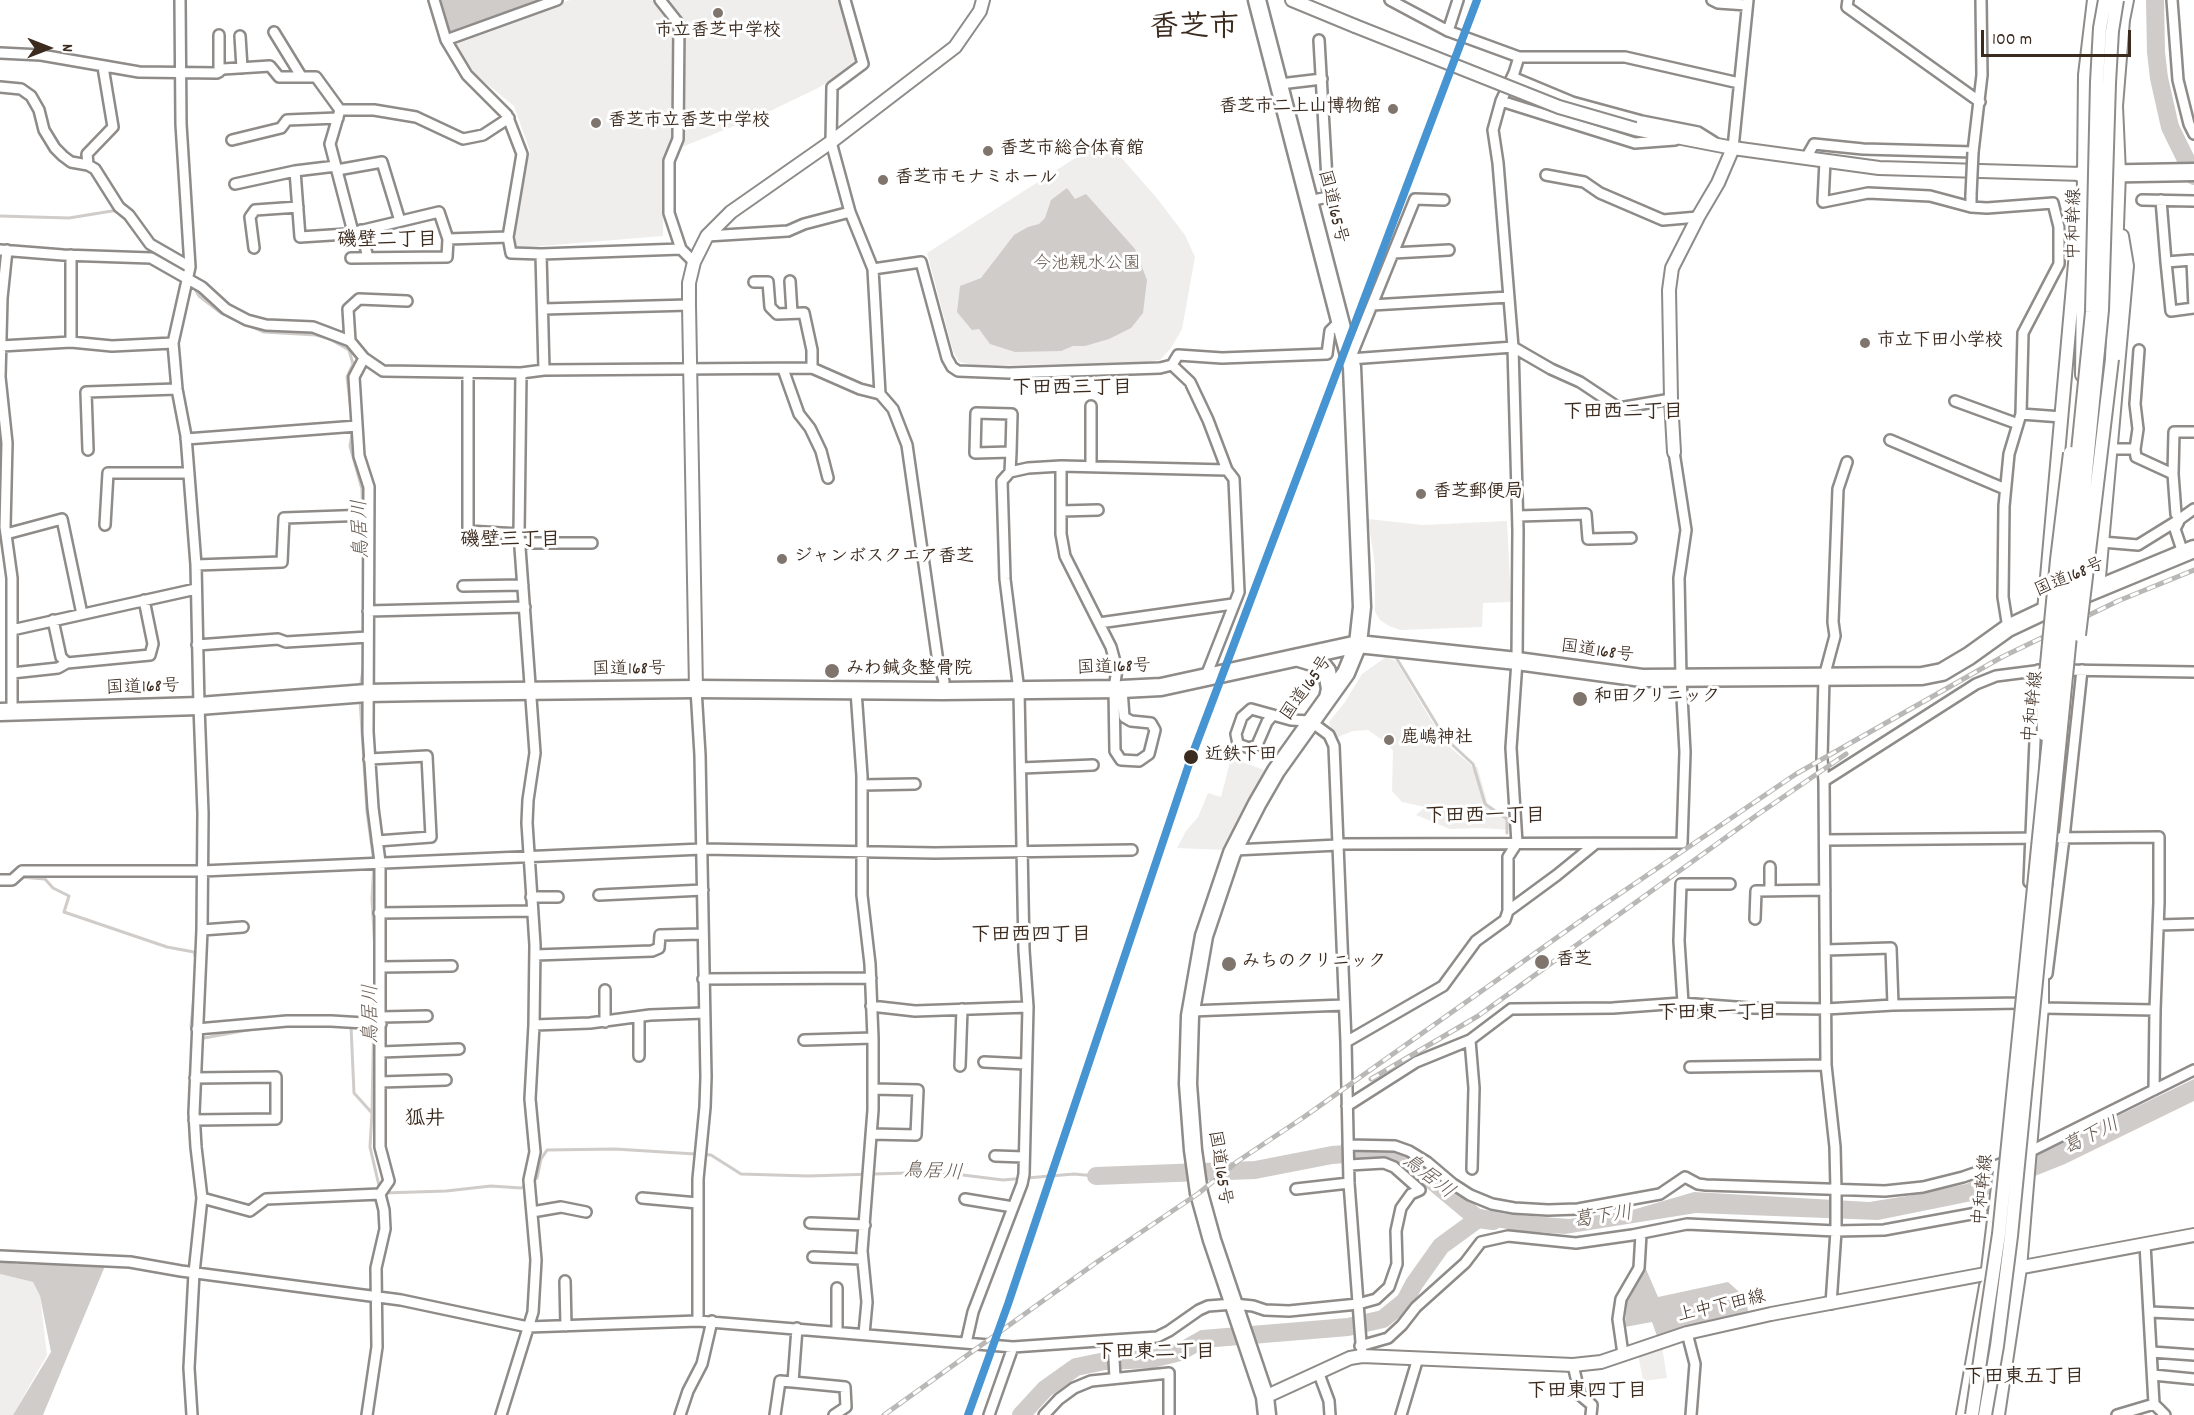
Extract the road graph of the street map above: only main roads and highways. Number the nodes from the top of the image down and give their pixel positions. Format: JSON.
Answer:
{"nodes":[{"id":1,"x":983,"y":0,"type":"edge"},
{"id":2,"x":1257,"y":0,"type":"edge"},
{"id":3,"x":1292,"y":0,"type":"edge"},
{"id":4,"x":2094,"y":0,"type":"edge"},
{"id":5,"x":2105,"y":0,"type":"edge"},
{"id":6,"x":2117,"y":0,"type":"edge"},
{"id":7,"x":2127,"y":0,"type":"edge"},
{"id":8,"x":1733,"y":148,"type":"junction"},
{"id":9,"x":2188,"y":172,"type":"edge"},
{"id":10,"x":2119,"y":173,"type":"junction"},
{"id":11,"x":2082,"y":174,"type":"junction"},
{"id":12,"x":2082,"y":204,"type":"junction"},
{"id":13,"x":2118,"y":214,"type":"junction"},
{"id":14,"x":2112,"y":359,"type":"junction"},
{"id":15,"x":2081,"y":360,"type":"junction"},
{"id":16,"x":1674,"y":452,"type":"road end"},
{"id":17,"x":2189,"y":551,"type":"edge"},
{"id":18,"x":2098,"y":588,"type":"junction"},
{"id":19,"x":2044,"y":611,"type":"junction"},
{"id":20,"x":1358,"y":644,"type":"junction"},
{"id":21,"x":1299,"y":658,"type":"junction"},
{"id":22,"x":696,"y":689,"type":"junction"},
{"id":23,"x":1328,"y":698,"type":"junction"},
{"id":24,"x":2057,"y":706,"type":"dead end"},
{"id":25,"x":6,"y":712,"type":"edge"},
{"id":26,"x":2057,"y":765,"type":"dead end"},
{"id":27,"x":2049,"y":799,"type":"junction"},
{"id":28,"x":2042,"y":838,"type":"junction"},
{"id":29,"x":2194,"y":1235,"type":"edge"},
{"id":30,"x":2020,"y":1268,"type":"junction"},
{"id":31,"x":1988,"y":1274,"type":"junction"},
{"id":32,"x":1265,"y":1397,"type":"junction"},
{"id":33,"x":1267,"y":1415,"type":"edge"},
{"id":34,"x":1963,"y":1415,"type":"edge"},
{"id":35,"x":1972,"y":1415,"type":"edge"},
{"id":36,"x":1985,"y":1415,"type":"edge"},
{"id":37,"x":1998,"y":1415,"type":"edge"}],
"edges":[{"from":1,"to":22,"type":"main road"},
{"from":2,"to":20,"type":"highway","name":"国道165号"},
{"from":3,"to":8,"type":"main road","bridge":true},
{"from":4,"to":11,"type":"main road"},
{"from":5,"to":27,"type":"main road","name":"中和幹線","bridge":true},
{"from":6,"to":27,"type":"main road","name":"中和幹線","bridge":true},
{"from":7,"to":10,"type":"main road"},
{"from":8,"to":11,"type":"main road"},
{"from":8,"to":16,"type":"main road"},
{"from":9,"to":10,"type":"highway"},
{"from":10,"to":11,"type":"highway"},
{"from":10,"to":13,"type":"main road"},
{"from":11,"to":12,"type":"main road"},
{"from":12,"to":15,"type":"main road"},
{"from":12,"to":19,"type":"main road"},
{"from":13,"to":14,"type":"main road"},
{"from":13,"to":18,"type":"main road"},
{"from":14,"to":15,"type":"main road"},
{"from":14,"to":27,"type":"main road","bridge":true},
{"from":15,"to":27,"type":"main road","bridge":true},
{"from":17,"to":18,"type":"highway","name":"国道168号"},
{"from":18,"to":19,"type":"highway","name":"国道168号"},
{"from":19,"to":20,"type":"highway","name":"国道168号"},
{"from":20,"to":21,"type":"highway","name":"国道168号"},
{"from":20,"to":23,"type":"highway","name":"国道165号"},
{"from":21,"to":22,"type":"highway","name":"国道168号"},
{"from":21,"to":23,"type":"highway"},
{"from":22,"to":25,"type":"highway","name":"国道168号"},
{"from":23,"to":32,"type":"highway","name":"国道165号"},
{"from":24,"to":28,"type":"main road"},
{"from":26,"to":28,"type":"main road"},
{"from":27,"to":35,"type":"main road","name":"中和幹線","bridge":true},
{"from":27,"to":36,"type":"main road","name":"中和幹線","bridge":true},
{"from":28,"to":30,"type":"main road"},
{"from":28,"to":31,"type":"main road"},
{"from":29,"to":30,"type":"main road","name":"上中下田線"},
{"from":30,"to":31,"type":"main road","name":"上中下田線"},
{"from":30,"to":37,"type":"main road"},
{"from":31,"to":32,"type":"main road","name":"上中下田線"},
{"from":31,"to":34,"type":"main road"},
{"from":32,"to":33,"type":"highway","name":"国道165号"}]}
